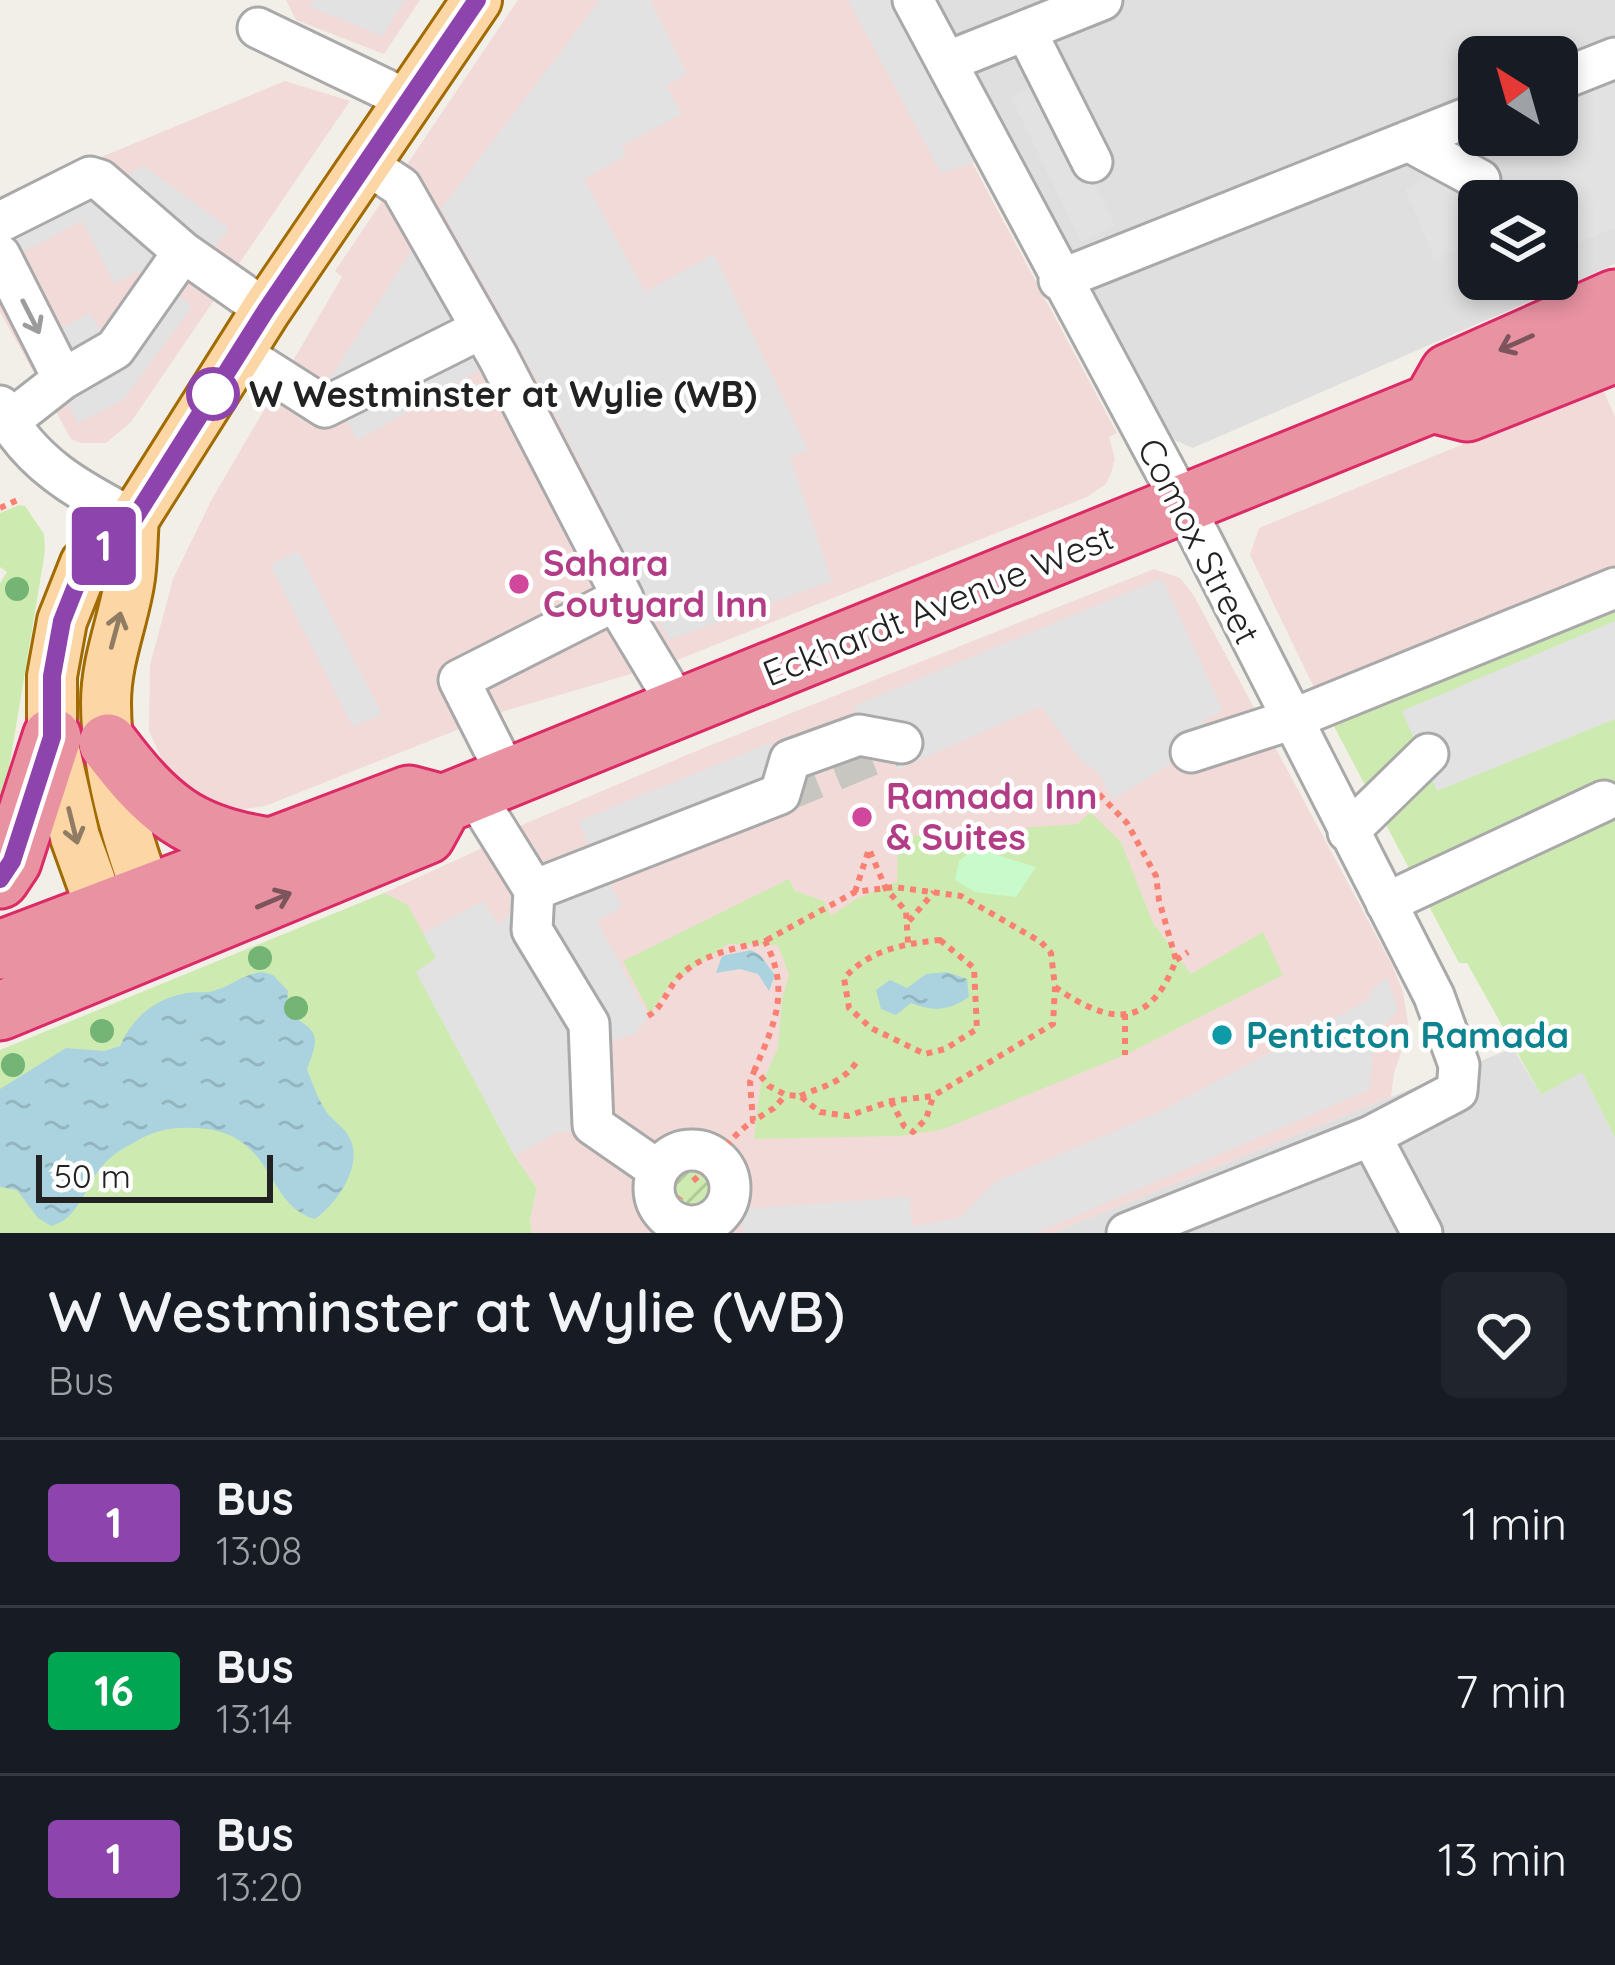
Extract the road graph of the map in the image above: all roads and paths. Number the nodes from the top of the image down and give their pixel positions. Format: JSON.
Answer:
{"nodes":[{"id":1,"x":477,"y":0,"type":"edge"},
{"id":2,"x":913,"y":0,"type":"edge"},
{"id":3,"x":1102,"y":0,"type":"edge"},
{"id":4,"x":258,"y":28,"type":"dead end"},
{"id":5,"x":1026,"y":31,"type":"junction"},
{"id":6,"x":1615,"y":58,"type":"edge"},
{"id":7,"x":946,"y":62,"type":"junction"},
{"id":8,"x":1578,"y":73,"type":"edge"},
{"id":9,"x":409,"y":100,"type":"junction"},
{"id":10,"x":1458,"y":121,"type":"edge"},
{"id":11,"x":1408,"y":141,"type":"junction"},
{"id":12,"x":1091,"y":162,"type":"dead end"},
{"id":13,"x":365,"y":163,"type":"junction"},
{"id":14,"x":1480,"y":179,"type":"dead end"},
{"id":15,"x":0,"y":222,"type":"edge"},
{"id":16,"x":183,"y":252,"type":"junction"},
{"id":17,"x":0,"y":255,"type":"edge"},
{"id":18,"x":1059,"y":280,"type":"junction"},
{"id":19,"x":1615,"y":299,"type":"edge"},
{"id":20,"x":266,"y":310,"type":"junction"},
{"id":21,"x":481,"y":329,"type":"junction"},
{"id":22,"x":239,"y":352,"type":"junction"},
{"id":23,"x":1615,"y":352,"type":"edge"},
{"id":24,"x":63,"y":379,"type":"junction"},
{"id":25,"x":1432,"y":403,"type":"junction"},
{"id":26,"x":4,"y":414,"type":"edge"},
{"id":27,"x":22,"y":498,"type":"dead end"},
{"id":28,"x":1184,"y":506,"type":"junction"},
{"id":29,"x":0,"y":508,"type":"edge"},
{"id":30,"x":134,"y":519,"type":"junction"},
{"id":31,"x":1615,"y":588,"type":"edge"},
{"id":32,"x":615,"y":601,"type":"junction"},
{"id":33,"x":680,"y":709,"type":"junction"},
{"id":34,"x":1290,"y":720,"type":"junction"},
{"id":35,"x":52,"y":737,"type":"junction"},
{"id":36,"x":109,"y":743,"type":"junction"},
{"id":37,"x":902,"y":743,"type":"dead end"},
{"id":38,"x":1191,"y":752,"type":"dead end"},
{"id":39,"x":1428,"y":754,"type":"dead end"},
{"id":40,"x":474,"y":791,"type":"junction"},
{"id":41,"x":1096,"y":791,"type":"dead end"},
{"id":42,"x":1604,"y":801,"type":"dead end"},
{"id":43,"x":1348,"y":832,"type":"junction"},
{"id":44,"x":272,"y":847,"type":"junction"},
{"id":45,"x":0,"y":879,"type":"edge"},
{"id":46,"x":886,"y":889,"type":"junction"},
{"id":47,"x":534,"y":890,"type":"junction"},
{"id":48,"x":935,"y":890,"type":"junction"},
{"id":49,"x":855,"y":892,"type":"junction"},
{"id":50,"x":1386,"y":903,"type":"junction"},
{"id":51,"x":909,"y":922,"type":"junction"},
{"id":52,"x":134,"y":929,"type":"junction"},
{"id":53,"x":765,"y":941,"type":"junction"},
{"id":54,"x":908,"y":943,"type":"junction"},
{"id":55,"x":0,"y":950,"type":"edge"},
{"id":56,"x":1188,"y":952,"type":"dead end"},
{"id":57,"x":1176,"y":960,"type":"junction"},
{"id":58,"x":1055,"y":987,"type":"junction"},
{"id":59,"x":0,"y":1011,"type":"edge"},
{"id":60,"x":1125,"y":1014,"type":"junction"},
{"id":61,"x":648,"y":1016,"type":"dead end"},
{"id":62,"x":1125,"y":1055,"type":"dead end"},
{"id":63,"x":856,"y":1063,"type":"dead end"},
{"id":64,"x":751,"y":1071,"type":"junction"},
{"id":65,"x":786,"y":1095,"type":"junction"},
{"id":66,"x":800,"y":1096,"type":"junction"},
{"id":67,"x":933,"y":1096,"type":"junction"},
{"id":68,"x":891,"y":1101,"type":"junction"},
{"id":69,"x":753,"y":1120,"type":"junction"},
{"id":70,"x":1371,"y":1136,"type":"junction"},
{"id":71,"x":715,"y":1156,"type":"junction"},
{"id":72,"x":658,"y":1170,"type":"junction"},
{"id":73,"x":1127,"y":1233,"type":"edge"},
{"id":74,"x":1422,"y":1233,"type":"edge"}],
"edges":[{"from":1,"to":9,"type":"main road"},
{"from":2,"to":7,"type":"street","name":"Comox Street"},
{"from":3,"to":5,"type":"street"},
{"from":4,"to":9,"type":"street"},
{"from":5,"to":7,"type":"street"},
{"from":5,"to":12,"type":"street"},
{"from":6,"to":8,"type":"street"},
{"from":7,"to":18,"type":"street","name":"Comox Street"},
{"from":9,"to":13,"type":"main road"},
{"from":10,"to":11,"type":"street"},
{"from":11,"to":14,"type":"street"},
{"from":11,"to":18,"type":"street"},
{"from":13,"to":20,"type":"main road"},
{"from":13,"to":21,"type":"street"},
{"from":15,"to":16,"type":"street"},
{"from":16,"to":20,"type":"street"},
{"from":16,"to":24,"type":"street"},
{"from":17,"to":24,"type":"street","one_way":true},
{"from":18,"to":28,"type":"street","name":"Comox Street"},
{"from":19,"to":25,"type":"highway","name":"Eckhardt Avenue West","one_way":true},
{"from":20,"to":22,"type":"main road"},
{"from":21,"to":22,"type":"street"},
{"from":21,"to":32,"type":"street"},
{"from":22,"to":30,"type":"main road"},
{"from":23,"to":25,"type":"highway","name":"Eckhardt Avenue West"},
{"from":24,"to":26,"type":"street"},
{"from":25,"to":28,"type":"highway","name":"Eckhardt Avenue West"},
{"from":26,"to":30,"type":"street"},
{"from":27,"to":29,"type":"path"},
{"from":28,"to":33,"type":"highway","name":"Eckhardt Avenue West"},
{"from":28,"to":34,"type":"street","name":"Comox Street"},
{"from":30,"to":35,"type":"main road"},
{"from":36,"to":30,"type":"main road","one_way":true},
{"from":31,"to":34,"type":"street"},
{"from":32,"to":33,"type":"street"},
{"from":32,"to":40,"type":"street"},
{"from":33,"to":40,"type":"highway","name":"Eckhardt Avenue West"},
{"from":34,"to":38,"type":"street"},
{"from":34,"to":43,"type":"street","name":"Comox Street"},
{"from":35,"to":45,"type":"highway"},
{"from":35,"to":52,"type":"main road","one_way":true},
{"from":36,"to":44,"type":"highway"},
{"from":36,"to":52,"type":"main road"},
{"from":37,"to":47,"type":"street"},
{"from":39,"to":43,"type":"street"},
{"from":40,"to":44,"type":"highway","name":"Eckhardt Avenue West"},
{"from":40,"to":47,"type":"street"},
{"from":52,"to":40,"type":"highway","name":"Eckhardt Avenue West","one_way":true},
{"from":41,"to":57,"type":"path"},
{"from":42,"to":50,"type":"street"},
{"from":43,"to":50,"type":"street","name":"Comox Street"},
{"from":44,"to":52,"type":"highway","name":"Eckhardt Avenue West"},
{"from":46,"to":48,"type":"path"},
{"from":46,"to":49,"type":"path"},
{"from":46,"to":49,"type":"path"},
{"from":46,"to":51,"type":"path"},
{"from":47,"to":72,"type":"street"},
{"from":48,"to":51,"type":"path"},
{"from":48,"to":58,"type":"path"},
{"from":49,"to":53,"type":"path"},
{"from":50,"to":70,"type":"street","name":"Comox Street"},
{"from":51,"to":54,"type":"path"},
{"from":52,"to":55,"type":"highway","name":"Eckhardt Avenue West"},
{"from":52,"to":59,"type":"highway","name":"Eckhardt Avenue West"},
{"from":53,"to":61,"type":"path"},
{"from":53,"to":64,"type":"path"},
{"from":54,"to":54,"type":"path"},
{"from":56,"to":57,"type":"path"},
{"from":57,"to":60,"type":"path"},
{"from":58,"to":60,"type":"path"},
{"from":58,"to":67,"type":"path"},
{"from":60,"to":62,"type":"path"},
{"from":63,"to":66,"type":"path"},
{"from":64,"to":65,"type":"path"},
{"from":64,"to":69,"type":"path"},
{"from":65,"to":66,"type":"path"},
{"from":65,"to":69,"type":"path"},
{"from":66,"to":68,"type":"path"},
{"from":67,"to":68,"type":"path"},
{"from":67,"to":68,"type":"path"},
{"from":69,"to":71,"type":"path"},
{"from":70,"to":73,"type":"street"},
{"from":70,"to":74,"type":"street"},
{"from":71,"to":72,"type":"street"},
{"from":71,"to":72,"type":"street"}]}
